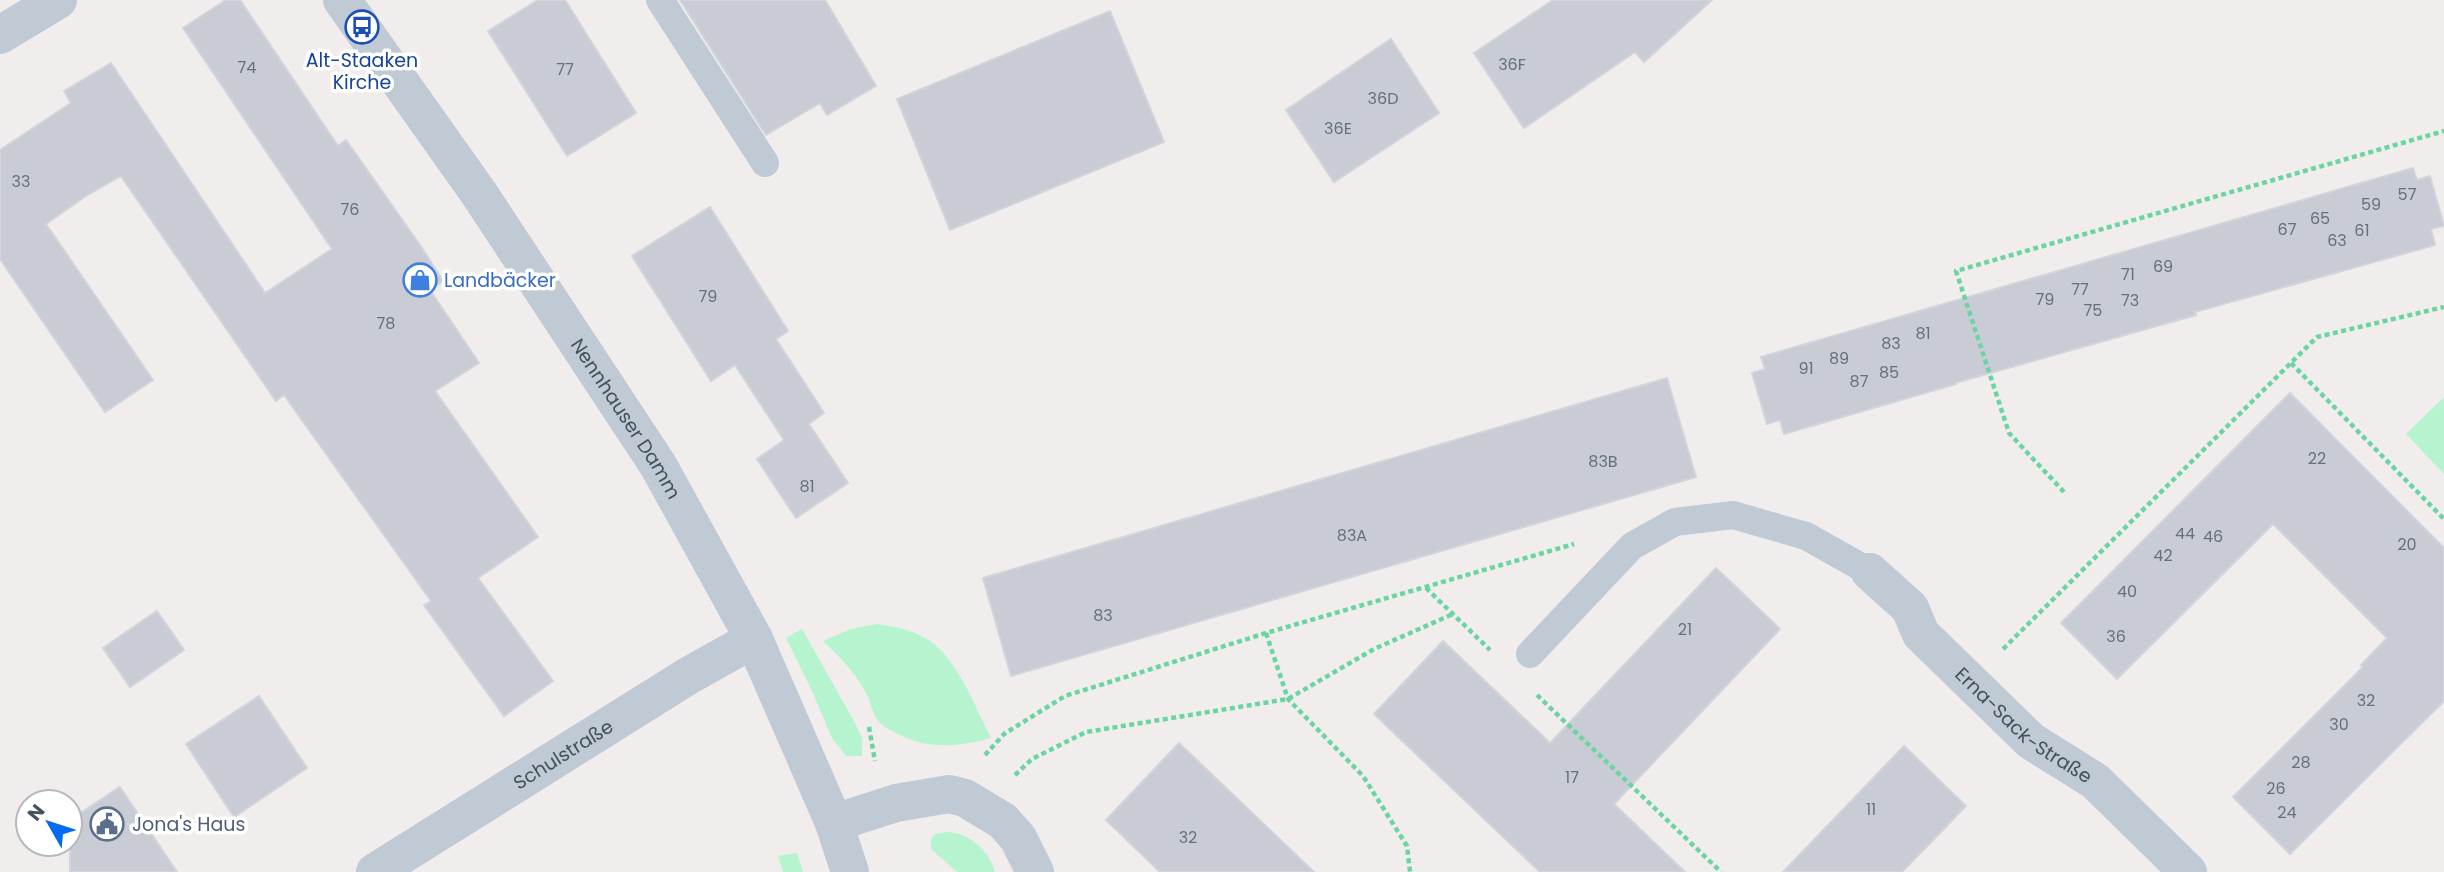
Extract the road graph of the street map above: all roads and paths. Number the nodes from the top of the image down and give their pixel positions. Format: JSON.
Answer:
{"nodes":[{"id":1,"x":58,"y":0,"type":"edge"},
{"id":2,"x":342,"y":0,"type":"edge"},
{"id":3,"x":660,"y":0,"type":"edge"},
{"id":4,"x":0,"y":35,"type":"edge"},
{"id":5,"x":2444,"y":131,"type":"edge"},
{"id":6,"x":765,"y":163,"type":"dead end"},
{"id":7,"x":2444,"y":307,"type":"edge"},
{"id":8,"x":2291,"y":363,"type":"junction"},
{"id":9,"x":2064,"y":492,"type":"dead end"},
{"id":10,"x":2444,"y":519,"type":"edge"},
{"id":11,"x":1583,"y":542,"type":"dead end"},
{"id":12,"x":1870,"y":572,"type":"joint"},
{"id":13,"x":1426,"y":587,"type":"junction"},
{"id":14,"x":1453,"y":614,"type":"junction"},
{"id":15,"x":1266,"y":633,"type":"junction"},
{"id":16,"x":754,"y":639,"type":"junction"},
{"id":17,"x":1492,"y":652,"type":"dead end"},
{"id":18,"x":1530,"y":654,"type":"dead end"},
{"id":19,"x":1969,"y":682,"type":"junction"},
{"id":20,"x":1532,"y":690,"type":"dead end"},
{"id":21,"x":1288,"y":699,"type":"junction"},
{"id":22,"x":965,"y":801,"type":"junction"},
{"id":23,"x":834,"y":823,"type":"junction"},
{"id":24,"x":375,"y":872,"type":"edge"},
{"id":25,"x":850,"y":872,"type":"edge"},
{"id":26,"x":1035,"y":872,"type":"edge"},
{"id":27,"x":1410,"y":872,"type":"edge"},
{"id":28,"x":1721,"y":872,"type":"edge"},
{"id":29,"x":2188,"y":872,"type":"edge"}],
"edges":[{"from":1,"to":4,"type":"street"},
{"from":2,"to":16,"type":"street","name":"Nennhauser Damm"},
{"from":3,"to":6,"type":"lane"},
{"from":5,"to":9,"type":"path"},
{"from":7,"to":8,"type":"path"},
{"from":8,"to":10,"type":"path"},
{"from":8,"to":19,"type":"path"},
{"from":11,"to":13,"type":"path"},
{"from":12,"to":18,"type":"lane"},
{"from":12,"to":19,"type":"street","name":"Erna-Sack-Straße"},
{"from":13,"to":14,"type":"path"},
{"from":13,"to":15,"type":"path"},
{"from":14,"to":17,"type":"path"},
{"from":14,"to":21,"type":"path"},
{"from":15,"to":21,"type":"path"},
{"from":15,"to":22,"type":"path"},
{"from":16,"to":23,"type":"street","name":"Nennhauser Damm"},
{"from":16,"to":24,"type":"street","name":"Schulstraße"},
{"from":19,"to":29,"type":"street","name":"Erna-Sack-Straße"},
{"from":20,"to":28,"type":"path"},
{"from":21,"to":22,"type":"path"},
{"from":21,"to":27,"type":"path"},
{"from":22,"to":23,"type":"street"},
{"from":22,"to":26,"type":"street"},
{"from":23,"to":25,"type":"street","name":"Nennhauser Damm"}]}
